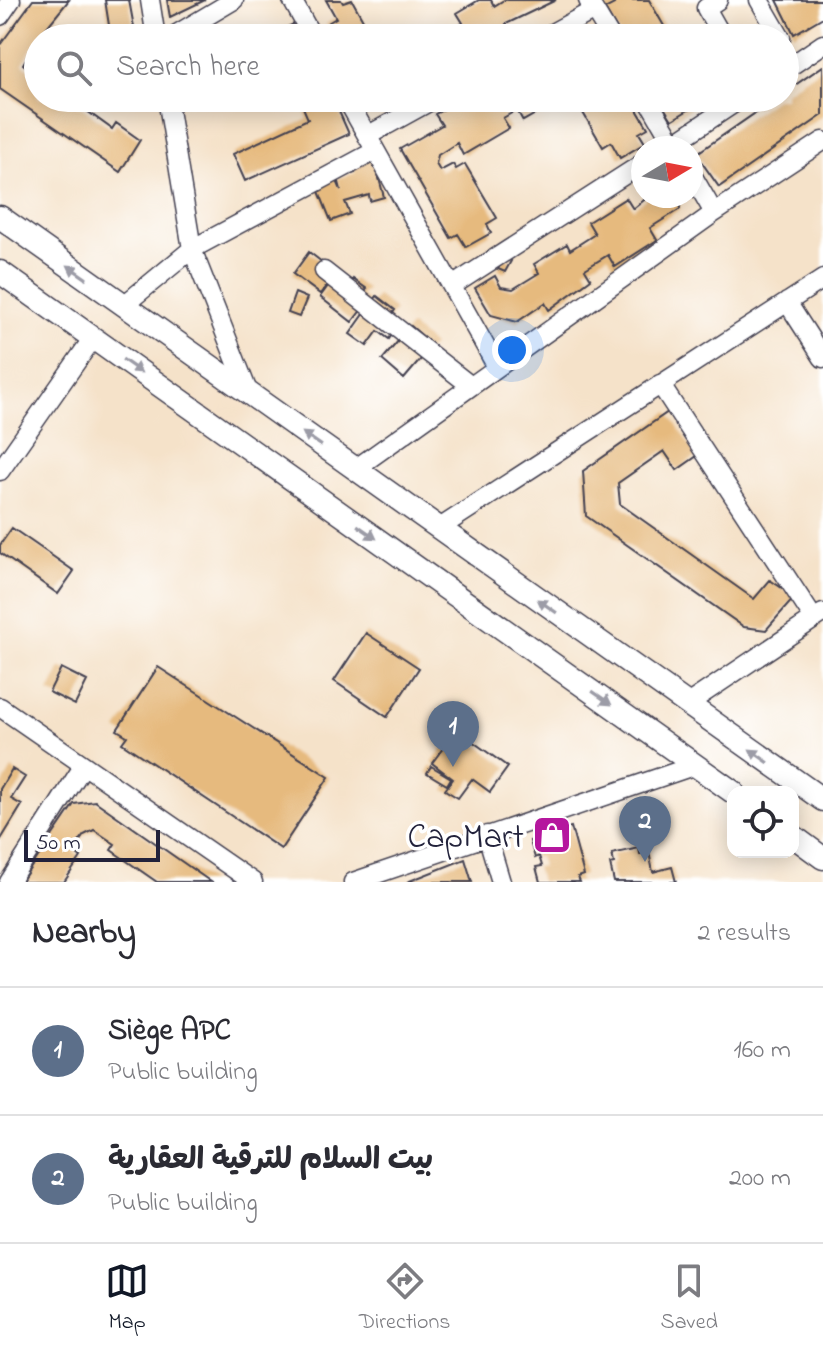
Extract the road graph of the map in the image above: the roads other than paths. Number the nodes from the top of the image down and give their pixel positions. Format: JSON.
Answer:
{"nodes":[{"id":1,"x":11,"y":0,"type":"edge"},
{"id":2,"x":150,"y":0,"type":"edge"},
{"id":3,"x":234,"y":0,"type":"edge"},
{"id":4,"x":292,"y":0,"type":"edge"},
{"id":5,"x":718,"y":0,"type":"edge"},
{"id":6,"x":759,"y":0,"type":"edge"},
{"id":7,"x":591,"y":5,"type":"edge"},
{"id":8,"x":0,"y":16,"type":"edge"},
{"id":9,"x":154,"y":24,"type":"edge"},
{"id":10,"x":194,"y":24,"type":"edge"},
{"id":11,"x":305,"y":24,"type":"edge"},
{"id":12,"x":563,"y":24,"type":"edge"},
{"id":13,"x":603,"y":24,"type":"edge"},
{"id":14,"x":715,"y":24,"type":"edge"},
{"id":15,"x":773,"y":24,"type":"edge"},
{"id":16,"x":823,"y":44,"type":"edge"},
{"id":17,"x":799,"y":60,"type":"edge"},
{"id":18,"x":169,"y":112,"type":"edge"},
{"id":19,"x":354,"y":112,"type":"edge"},
{"id":20,"x":416,"y":112,"type":"edge"},
{"id":21,"x":654,"y":112,"type":"edge"},
{"id":22,"x":722,"y":112,"type":"edge"},
{"id":23,"x":666,"y":136,"type":"edge"},
{"id":24,"x":688,"y":136,"type":"edge"},
{"id":25,"x":823,"y":141,"type":"edge"},
{"id":26,"x":371,"y":144,"type":"junction"},
{"id":27,"x":631,"y":171,"type":"edge"},
{"id":28,"x":703,"y":194,"type":"edge"},
{"id":29,"x":714,"y":213,"type":"junction"},
{"id":30,"x":0,"y":217,"type":"edge"},
{"id":31,"x":192,"y":249,"type":"junction"},
{"id":32,"x":324,"y":271,"type":"dead end"},
{"id":33,"x":0,"y":272,"type":"edge"},
{"id":34,"x":823,"y":279,"type":"edge"},
{"id":35,"x":452,"y":286,"type":"junction"},
{"id":36,"x":787,"y":302,"type":"junction"},
{"id":37,"x":124,"y":305,"type":"junction"},
{"id":38,"x":93,"y":338,"type":"junction"},
{"id":39,"x":823,"y":358,"type":"edge"},
{"id":40,"x":497,"y":367,"type":"junction"},
{"id":41,"x":660,"y":384,"type":"junction"},
{"id":42,"x":471,"y":386,"type":"junction"},
{"id":43,"x":249,"y":394,"type":"junction"},
{"id":44,"x":355,"y":469,"type":"junction"},
{"id":45,"x":0,"y":471,"type":"edge"},
{"id":46,"x":438,"y":529,"type":"junction"},
{"id":47,"x":818,"y":616,"type":"edge"},
{"id":48,"x":686,"y":705,"type":"junction"},
{"id":49,"x":0,"y":707,"type":"edge"},
{"id":50,"x":84,"y":765,"type":"junction"},
{"id":51,"x":696,"y":765,"type":"junction"},
{"id":52,"x":727,"y":788,"type":"edge"},
{"id":53,"x":820,"y":796,"type":"edge"},
{"id":54,"x":487,"y":835,"type":"junction"},
{"id":55,"x":799,"y":840,"type":"edge"},
{"id":56,"x":823,"y":858,"type":"edge"},
{"id":57,"x":9,"y":882,"type":"edge"},
{"id":58,"x":253,"y":882,"type":"edge"},
{"id":59,"x":353,"y":882,"type":"edge"},
{"id":60,"x":501,"y":882,"type":"edge"}],
"edges":[{"from":1,"to":8,"type":"street"},
{"from":2,"to":9,"type":"street"},
{"from":3,"to":10,"type":"street"},
{"from":4,"to":11,"type":"street"},
{"from":5,"to":14,"type":"street"},
{"from":6,"to":15,"type":"street"},
{"from":7,"to":12,"type":"street"},
{"from":7,"to":13,"type":"street"},
{"from":16,"to":17,"type":"street"},
{"from":18,"to":31,"type":"street"},
{"from":19,"to":26,"type":"street"},
{"from":20,"to":26,"type":"street"},
{"from":21,"to":23,"type":"street"},
{"from":22,"to":24,"type":"street"},
{"from":25,"to":29,"type":"street"},
{"from":26,"to":31,"type":"street"},
{"from":26,"to":35,"type":"street"},
{"from":27,"to":35,"type":"street"},
{"from":28,"to":29,"type":"street"},
{"from":29,"to":40,"type":"street"},
{"from":37,"to":30,"type":"street","one_way":true},
{"from":31,"to":37,"type":"street"},
{"from":31,"to":43,"type":"street"},
{"from":32,"to":42,"type":"street"},
{"from":33,"to":38,"type":"street"},
{"from":34,"to":36,"type":"street"},
{"from":35,"to":40,"type":"street"},
{"from":36,"to":39,"type":"street"},
{"from":36,"to":41,"type":"street"},
{"from":37,"to":43,"type":"street"},
{"from":38,"to":45,"type":"street"},
{"from":38,"to":51,"type":"street","one_way":true},
{"from":40,"to":42,"type":"street"},
{"from":41,"to":46,"type":"street"},
{"from":41,"to":47,"type":"street"},
{"from":42,"to":44,"type":"street"},
{"from":44,"to":43,"type":"street","one_way":true},
{"from":44,"to":46,"type":"street"},
{"from":48,"to":46,"type":"street","one_way":true},
{"from":47,"to":48,"type":"street"},
{"from":53,"to":48,"type":"street","one_way":true},
{"from":49,"to":50,"type":"street"},
{"from":50,"to":57,"type":"street"},
{"from":50,"to":58,"type":"street"},
{"from":51,"to":52,"type":"street"},
{"from":51,"to":54,"type":"street"},
{"from":54,"to":59,"type":"street"},
{"from":54,"to":60,"type":"street"},
{"from":55,"to":56,"type":"street"}]}
